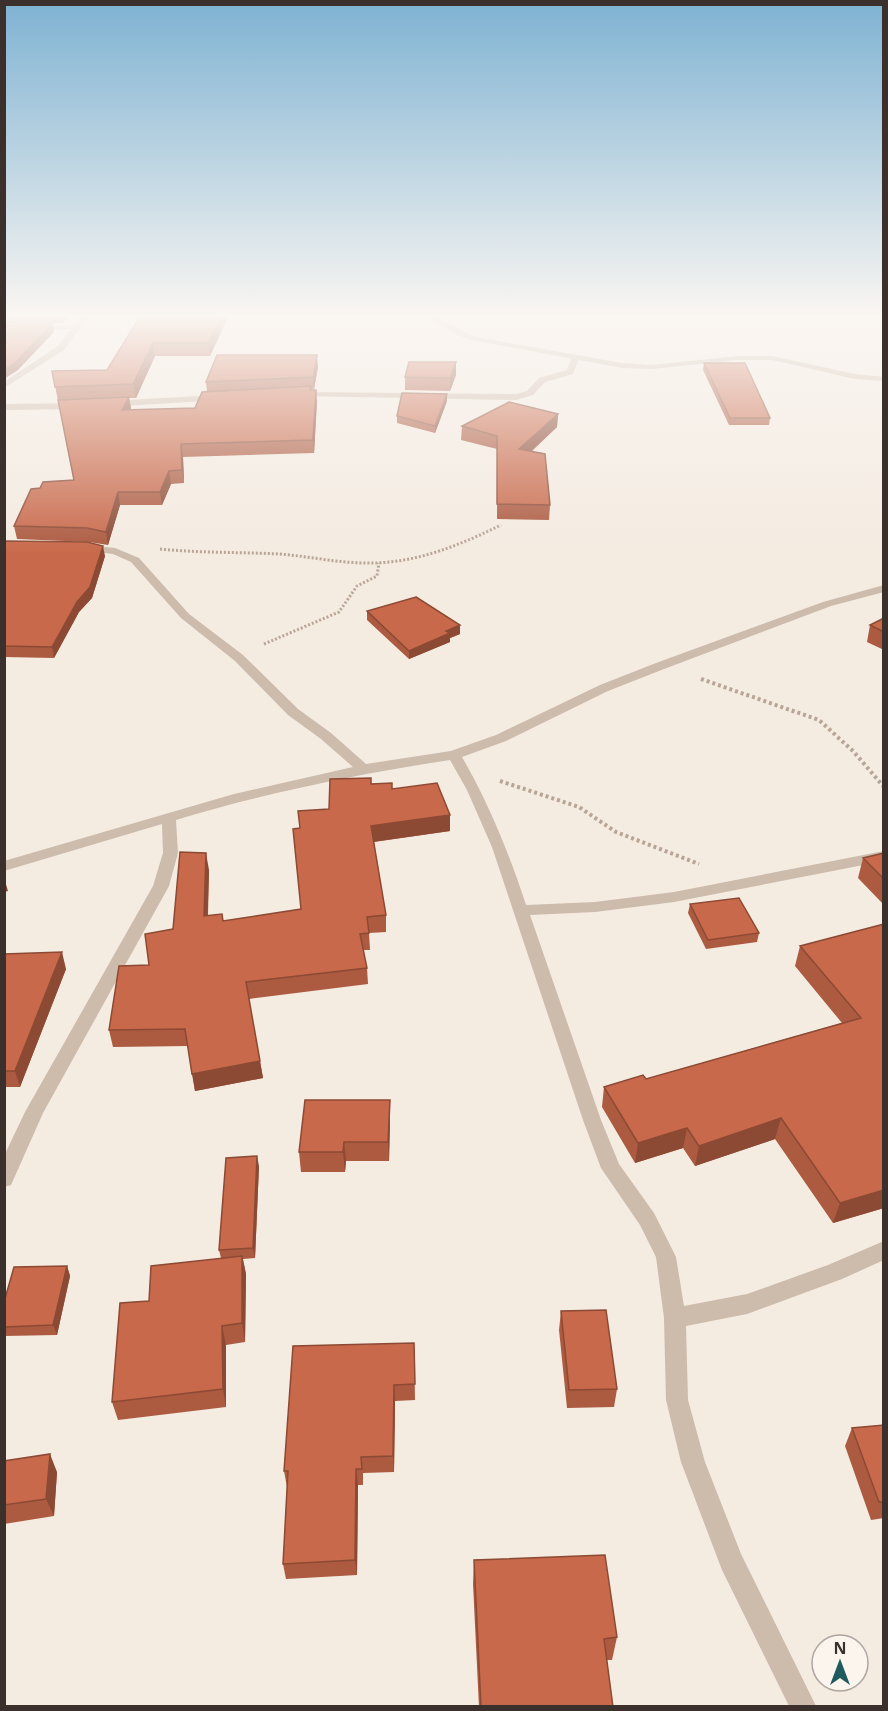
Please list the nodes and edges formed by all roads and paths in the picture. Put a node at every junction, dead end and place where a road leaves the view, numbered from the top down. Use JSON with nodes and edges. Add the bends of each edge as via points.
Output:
{"nodes":[{"id":1,"x":409,"y":395,"type":"edge"},
{"id":2,"x":524,"y":395,"type":"edge"},
{"id":3,"x":227,"y":397,"type":"edge"},
{"id":4,"x":96,"y":405,"type":"edge"},
{"id":5,"x":85,"y":406,"type":"edge"},
{"id":6,"x":4,"y":407,"type":"edge"},
{"id":7,"x":501,"y":525,"type":"edge"},
{"id":8,"x":77,"y":547,"type":"edge"},
{"id":9,"x":115,"y":551,"type":"junction"},
{"id":10,"x":379,"y":563,"type":"junction"},
{"id":11,"x":884,"y":588,"type":"edge"},
{"id":12,"x":240,"y":658,"type":"junction"},
{"id":13,"x":660,"y":666,"type":"junction"},
{"id":14,"x":458,"y":762,"type":"junction"},
{"id":15,"x":363,"y":769,"type":"junction"},
{"id":16,"x":884,"y":787,"type":"edge"},
{"id":17,"x":169,"y":819,"type":"junction"},
{"id":18,"x":884,"y":856,"type":"edge"},
{"id":19,"x":700,"y":864,"type":"dead end"},
{"id":20,"x":4,"y":866,"type":"edge"},
{"id":21,"x":520,"y":910,"type":"junction"},
{"id":22,"x":4,"y":1179,"type":"edge"},
{"id":23,"x":884,"y":1250,"type":"edge"},
{"id":24,"x":675,"y":1318,"type":"junction"},
{"id":25,"x":803,"y":1707,"type":"edge"}],
"edges":[{"from":1,"to":2,"type":"street"},
{"from":3,"to":4,"type":"street"},
{"from":5,"to":6,"type":"street"},
{"from":7,"to":10,"type":"path","via":[[455,548]]},
{"from":8,"to":9,"type":"street"},
{"from":9,"to":10,"type":"path","via":[[276,554]]},
{"from":9,"to":12,"type":"street","via":[[135,560],[185,616]]},
{"from":10,"to":12,"type":"path","via":[[377,576],[357,586],[339,612]]},
{"from":11,"to":13,"type":"street","via":[[827,604]]},
{"from":12,"to":15,"type":"street","via":[[293,712],[326,735]]},
{"from":13,"to":14,"type":"street","via":[[604,688]]},
{"from":13,"to":16,"type":"path","via":[[819,720]]},
{"from":14,"to":15,"type":"street"},
{"from":14,"to":19,"type":"path","via":[[579,807],[616,832]]},
{"from":14,"to":21,"type":"street","via":[[499,847]]},
{"from":15,"to":17,"type":"street","via":[[239,797]]},
{"from":17,"to":20,"type":"street"},
{"from":17,"to":22,"type":"street","via":[[172,843],[161,886],[34,1112]]},
{"from":18,"to":21,"type":"street","via":[[674,897],[595,907]]},
{"from":21,"to":24,"type":"street","via":[[611,1168],[647,1219],[666,1257]]},
{"from":23,"to":24,"type":"street","via":[[747,1304]]},
{"from":24,"to":25,"type":"street","via":[[677,1400],[693,1462],[731,1561]]}]}
